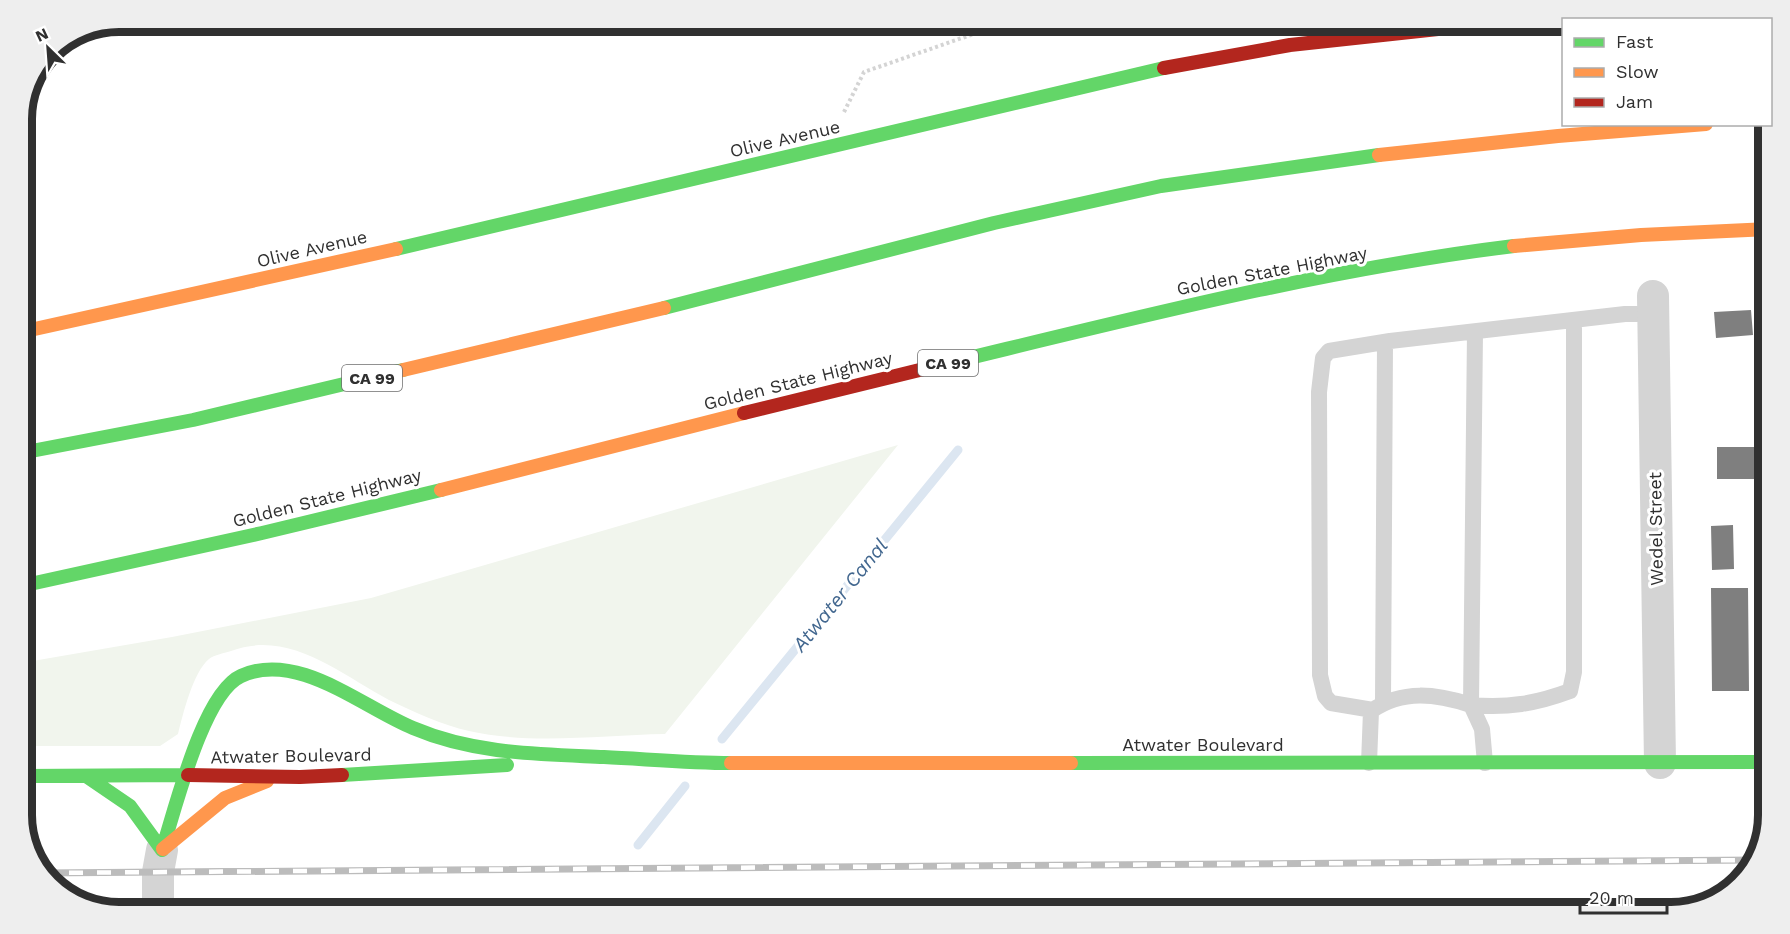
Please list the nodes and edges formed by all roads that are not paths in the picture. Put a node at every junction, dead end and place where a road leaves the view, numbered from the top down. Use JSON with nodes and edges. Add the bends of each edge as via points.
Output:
{"nodes":[{"id":1,"x":1403,"y":32,"type":"edge"},
{"id":2,"x":1681,"y":126,"type":"edge"},
{"id":3,"x":1758,"y":230,"type":"edge"},
{"id":4,"x":1653,"y":305,"type":"joint"},
{"id":5,"x":1574,"y":321,"type":"junction"},
{"id":6,"x":32,"y":330,"type":"edge"},
{"id":7,"x":1475,"y":333,"type":"junction"},
{"id":8,"x":1385,"y":343,"type":"junction"},
{"id":9,"x":32,"y":451,"type":"edge"},
{"id":10,"x":32,"y":584,"type":"edge"},
{"id":11,"x":1471,"y":705,"type":"junction"},
{"id":12,"x":1378,"y":706,"type":"junction"},
{"id":13,"x":637,"y":758,"type":"junction"},
{"id":14,"x":1660,"y":762,"type":"junction"},
{"id":15,"x":1758,"y":762,"type":"edge"},
{"id":16,"x":1369,"y":763,"type":"junction"},
{"id":17,"x":1485,"y":763,"type":"junction"},
{"id":18,"x":188,"y":775,"type":"junction"},
{"id":19,"x":32,"y":776,"type":"edge"},
{"id":20,"x":86,"y":776,"type":"junction"},
{"id":21,"x":278,"y":777,"type":"junction"},
{"id":22,"x":162,"y":850,"type":"junction"},
{"id":23,"x":158,"y":902,"type":"edge"}],
"edges":[{"from":1,"to":6,"type":"main road","name":"Olive Avenue","via":[[1275,48],[1101,82],[826,149]]},
{"from":2,"to":9,"type":"main road","number":"CA 99","via":[[1325,161],[1161,186],[994,223],[722,295],[194,420]]},
{"from":3,"to":10,"type":"main road","name":"Golden State Highway","number":"CA 99","via":[[1630,235],[1433,257],[1208,301],[149,560]]},
{"from":4,"to":5,"type":"lane","via":[[1625,314]]},
{"from":4,"to":14,"type":"street","name":"Wedel Street"},
{"from":5,"to":7,"type":"lane"},
{"from":5,"to":11,"type":"lane","via":[[1574,672],[1570,691],[1538,703]]},
{"from":7,"to":8,"type":"lane"},
{"from":7,"to":11,"type":"lane"},
{"from":8,"to":12,"type":"lane"},
{"from":8,"to":12,"type":"lane","via":[[1329,351],[1323,358],[1319,392],[1320,675],[1331,704]]},
{"from":11,"to":12,"type":"lane","via":[[1440,695],[1391,699]]},
{"from":11,"to":17,"type":"lane","via":[[1482,729]]},
{"from":12,"to":16,"type":"lane"},
{"from":13,"to":16,"type":"main road","name":"Atwater Boulevard","via":[[717,763]]},
{"from":13,"to":18,"type":"main road","name":"Atwater Boulevard","via":[[496,752],[451,742],[412,728],[317,680],[289,669],[270,667],[240,676],[222,692],[199,736]]},
{"from":13,"to":21,"type":"main road","name":"Atwater Boulevard"},
{"from":14,"to":15,"type":"main road","name":"Atwater Boulevard"},
{"from":14,"to":17,"type":"main road","name":"Atwater Boulevard"},
{"from":16,"to":17,"type":"main road","name":"Atwater Boulevard"},
{"from":18,"to":20,"type":"main road"},
{"from":18,"to":21,"type":"main road","name":"Atwater Boulevard"},
{"from":18,"to":22,"type":"main road"},
{"from":19,"to":20,"type":"main road"},
{"from":20,"to":22,"type":"main road","via":[[117,792],[143,819]]},
{"from":21,"to":22,"type":"main road","via":[[225,798]]},
{"from":22,"to":23,"type":"street"}]}
